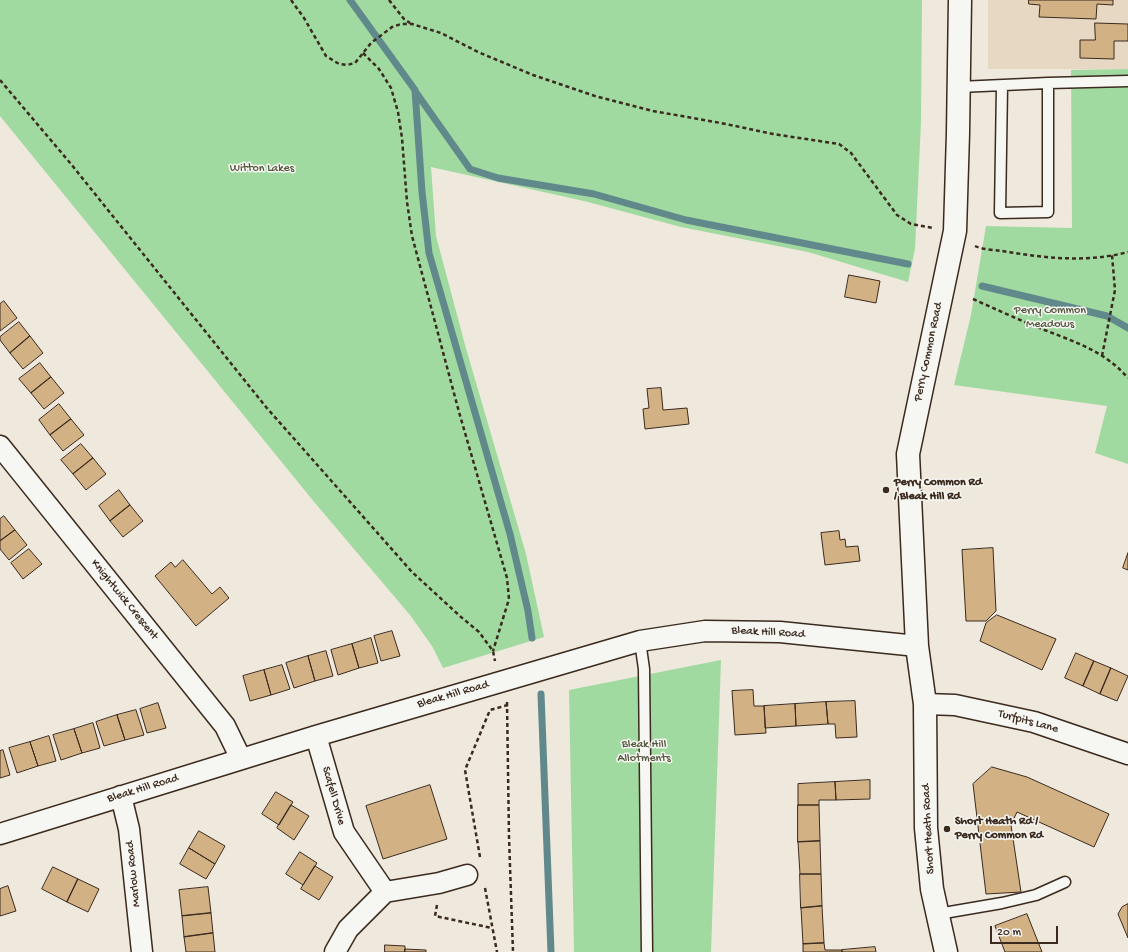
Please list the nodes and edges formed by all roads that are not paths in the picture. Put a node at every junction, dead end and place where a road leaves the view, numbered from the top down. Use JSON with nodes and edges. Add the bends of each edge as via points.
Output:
{"nodes":[{"id":1,"x":960,"y":0,"type":"edge"},
{"id":2,"x":1128,"y":81,"type":"edge"},
{"id":3,"x":1048,"y":84,"type":"junction"},
{"id":4,"x":1002,"y":86,"type":"junction"},
{"id":5,"x":959,"y":87,"type":"junction"},
{"id":6,"x":0,"y":446,"type":"edge"},
{"id":7,"x":640,"y":641,"type":"junction"},
{"id":8,"x":917,"y":646,"type":"junction"},
{"id":9,"x":925,"y":704,"type":"junction"},
{"id":10,"x":316,"y":736,"type":"junction"},
{"id":11,"x":1128,"y":754,"type":"edge"},
{"id":12,"x":241,"y":758,"type":"junction"},
{"id":13,"x":121,"y":796,"type":"junction"},
{"id":14,"x":0,"y":834,"type":"edge"},
{"id":15,"x":476,"y":879,"type":"road end"},
{"id":16,"x":1065,"y":882,"type":"dead end"},
{"id":17,"x":385,"y":892,"type":"junction"},
{"id":18,"x":938,"y":914,"type":"junction"},
{"id":19,"x":142,"y":952,"type":"edge"},
{"id":20,"x":335,"y":952,"type":"edge"},
{"id":21,"x":647,"y":952,"type":"edge"},
{"id":22,"x":946,"y":952,"type":"edge"}],
"edges":[{"from":1,"to":5,"type":"street","name":"Perry Common Road"},
{"from":2,"to":3,"type":"lane"},
{"from":3,"to":4,"type":"lane"},
{"from":3,"to":4,"type":"lane","via":[[1048,212],[1000,214]]},
{"from":4,"to":5,"type":"lane"},
{"from":5,"to":8,"type":"street","name":"Perry Common Road","via":[[954,231],[908,454]]},
{"from":6,"to":12,"type":"street","name":"Knightwick Crescent","via":[[225,726]]},
{"from":7,"to":8,"type":"street","name":"Bleak Hill Road","via":[[705,630],[780,632]]},
{"from":7,"to":10,"type":"street","name":"Bleak Hill Road"},
{"from":7,"to":21,"type":"lane","via":[[644,669]]},
{"from":8,"to":9,"type":"street","name":"Perry Common Road"},
{"from":9,"to":11,"type":"street","name":"Turfpits Lane","via":[[955,705],[1034,722]]},
{"from":9,"to":18,"type":"street","name":"Short Heath Road","via":[[926,828],[932,890]]},
{"from":10,"to":12,"type":"street","name":"Bleak Hill Road"},
{"from":10,"to":17,"type":"street","name":"Scafell Drive","via":[[344,832]]},
{"from":12,"to":13,"type":"street","name":"Bleak Hill Road"},
{"from":13,"to":14,"type":"street","name":"Bleak Hill Road"},
{"from":13,"to":19,"type":"street","name":"Marlow Road","via":[[129,829]]},
{"from":15,"to":17,"type":"street"},
{"from":16,"to":18,"type":"lane","via":[[1036,895]]},
{"from":17,"to":20,"type":"street","via":[[348,929]]},
{"from":18,"to":22,"type":"street","name":"Short Heath Road"}]}
